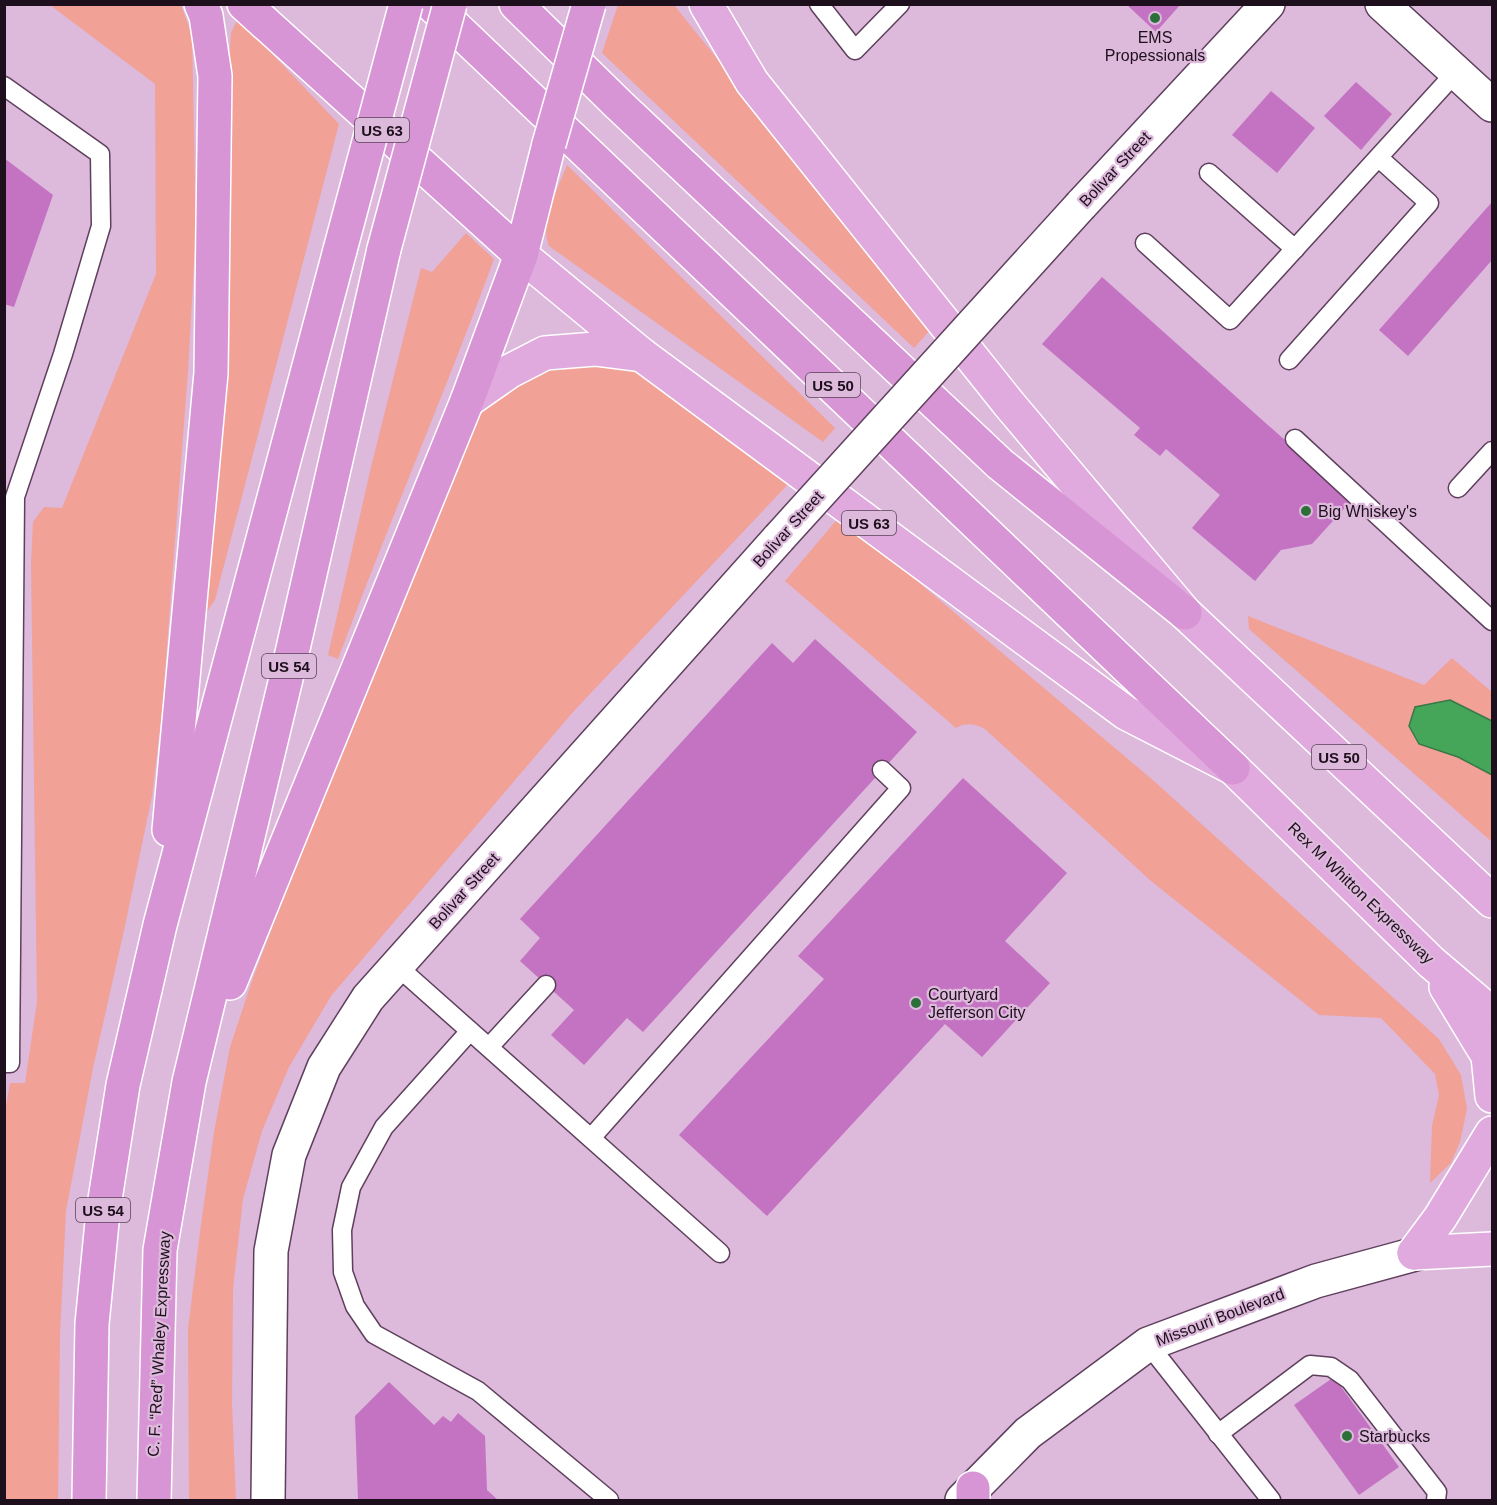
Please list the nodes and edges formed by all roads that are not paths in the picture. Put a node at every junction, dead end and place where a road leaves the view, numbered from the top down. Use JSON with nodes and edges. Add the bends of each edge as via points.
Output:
{"nodes":[{"id":1,"x":201,"y":4,"type":"edge"},
{"id":2,"x":244,"y":4,"type":"edge"},
{"id":3,"x":406,"y":4,"type":"edge"},
{"id":4,"x":431,"y":4,"type":"edge"},
{"id":5,"x":450,"y":4,"type":"edge"},
{"id":6,"x":516,"y":4,"type":"edge"},
{"id":7,"x":589,"y":4,"type":"edge"},
{"id":8,"x":706,"y":4,"type":"edge"},
{"id":9,"x":819,"y":4,"type":"edge"},
{"id":10,"x":900,"y":4,"type":"edge"},
{"id":11,"x":1268,"y":4,"type":"edge"},
{"id":12,"x":1382,"y":4,"type":"edge"},
{"id":13,"x":1456,"y":72,"type":"junction"},
{"id":14,"x":4,"y":86,"type":"edge"},
{"id":15,"x":1492,"y":105,"type":"edge"},
{"id":16,"x":1379,"y":158,"type":"junction"},
{"id":17,"x":1209,"y":173,"type":"dead end"},
{"id":18,"x":1145,"y":243,"type":"dead end"},
{"id":19,"x":1295,"y":249,"type":"junction"},
{"id":20,"x":521,"y":255,"type":"junction"},
{"id":21,"x":642,"y":355,"type":"junction"},
{"id":22,"x":1289,"y":360,"type":"dead end"},
{"id":23,"x":467,"y":401,"type":"junction"},
{"id":24,"x":1295,"y":439,"type":"dead end"},
{"id":25,"x":1492,"y":451,"type":"edge"},
{"id":26,"x":1458,"y":489,"type":"dead end"},
{"id":27,"x":1185,"y":613,"type":"junction"},
{"id":28,"x":1492,"y":621,"type":"edge"},
{"id":29,"x":1233,"y":768,"type":"junction"},
{"id":30,"x":882,"y":770,"type":"dead end"},
{"id":31,"x":1492,"y":901,"type":"edge"},
{"id":32,"x":160,"y":925,"type":"junction"},
{"id":33,"x":1431,"y":962,"type":"junction"},
{"id":34,"x":397,"y":966,"type":"junction"},
{"id":35,"x":546,"y":985,"type":"dead end"},
{"id":36,"x":1492,"y":1014,"type":"edge"},
{"id":37,"x":470,"y":1031,"type":"junction"},
{"id":38,"x":489,"y":1047,"type":"junction"},
{"id":39,"x":4,"y":1063,"type":"edge"},
{"id":40,"x":189,"y":1082,"type":"junction"},
{"id":41,"x":1492,"y":1096,"type":"edge"},
{"id":42,"x":1492,"y":1133,"type":"edge"},
{"id":43,"x":591,"y":1138,"type":"junction"},
{"id":44,"x":1492,"y":1235,"type":"edge"},
{"id":45,"x":1492,"y":1249,"type":"edge"},
{"id":46,"x":720,"y":1254,"type":"dead end"},
{"id":47,"x":1414,"y":1254,"type":"junction"},
{"id":48,"x":1148,"y":1344,"type":"junction"},
{"id":49,"x":1218,"y":1434,"type":"junction"},
{"id":50,"x":969,"y":1496,"type":"edge"},
{"id":51,"x":89,"y":1500,"type":"edge"},
{"id":52,"x":153,"y":1500,"type":"edge"},
{"id":53,"x":268,"y":1500,"type":"edge"},
{"id":54,"x":609,"y":1500,"type":"edge"},
{"id":55,"x":1271,"y":1500,"type":"edge"},
{"id":56,"x":1436,"y":1500,"type":"edge"}],
"edges":[{"from":1,"to":32,"type":"highway","via":[[214,76],[212,373]]},
{"from":2,"to":20,"type":"highway","number":"US 63"},
{"from":3,"to":32,"type":"highway","number":"US 54","bridge":true},
{"from":4,"to":29,"type":"highway","number":"US 50"},
{"from":5,"to":40,"type":"highway","number":"US 54","bridge":true,"via":[[384,249]]},
{"from":6,"to":27,"type":"highway","number":"US 50","via":[[1000,464]]},
{"from":7,"to":20,"type":"highway","bridge":true},
{"from":8,"to":27,"type":"highway","via":[[752,82],[1009,404]]},
{"from":9,"to":10,"type":"lane","via":[[855,50]]},
{"from":11,"to":34,"type":"street","name":"Bolivar Street","bridge":true,"via":[[779,538]]},
{"from":12,"to":13,"type":"street"},
{"from":13,"to":15,"type":"street"},
{"from":13,"to":16,"type":"lane"},
{"from":14,"to":39,"type":"lane","via":[[100,154],[101,226],[15,497],[10,1063]]},
{"from":16,"to":19,"type":"lane"},
{"from":16,"to":22,"type":"lane","via":[[1429,203]]},
{"from":17,"to":19,"type":"lane"},
{"from":18,"to":19,"type":"lane","via":[[1230,320]]},
{"from":20,"to":21,"type":"highway","number":"US 63"},
{"from":20,"to":23,"type":"highway"},
{"from":21,"to":23,"type":"highway","via":[[596,349],[545,352]]},
{"from":21,"to":29,"type":"highway","number":"US 63","via":[[1126,713]]},
{"from":23,"to":40,"type":"highway"},
{"from":24,"to":28,"type":"lane"},
{"from":25,"to":26,"type":"lane"},
{"from":27,"to":31,"type":"highway","number":"US 50"},
{"from":29,"to":33,"type":"highway","name":"Rex M Whitton Expressway","number":"US 50"},
{"from":30,"to":43,"type":"lane","via":[[901,788]]},
{"from":32,"to":51,"type":"highway","number":"US 54","via":[[123,1085],[103,1212],[92,1324]]},
{"from":33,"to":36,"type":"highway","name":"Rex M Whitton Expressway","number":"US 50"},
{"from":33,"to":41,"type":"highway","via":[[1488,1056]]},
{"from":34,"to":37,"type":"lane"},
{"from":34,"to":53,"type":"street","name":"Bolivar Street","via":[[368,998],[324,1067],[289,1155],[271,1251]]},
{"from":35,"to":38,"type":"lane"},
{"from":37,"to":38,"type":"lane"},
{"from":37,"to":54,"type":"lane","via":[[384,1127],[351,1187],[342,1230],[342,1272],[355,1306],[374,1334],[478,1390]]},
{"from":38,"to":43,"type":"lane"},
{"from":40,"to":52,"type":"highway","name":"C. F. “Red” Whaley Expressway","number":"US 54","via":[[160,1250]]},
{"from":42,"to":47,"type":"highway"},
{"from":43,"to":46,"type":"lane"},
{"from":44,"to":47,"type":"street","name":"Missouri Boulevard"},
{"from":45,"to":47,"type":"highway"},
{"from":47,"to":48,"type":"street","name":"Missouri Boulevard","via":[[1316,1281]]},
{"from":48,"to":49,"type":"lane"},
{"from":48,"to":50,"type":"street","name":"Missouri Boulevard","via":[[1028,1432]]},
{"from":49,"to":55,"type":"lane"},
{"from":49,"to":56,"type":"lane","via":[[1310,1365],[1331,1367],[1350,1380],[1437,1492]]}]}
